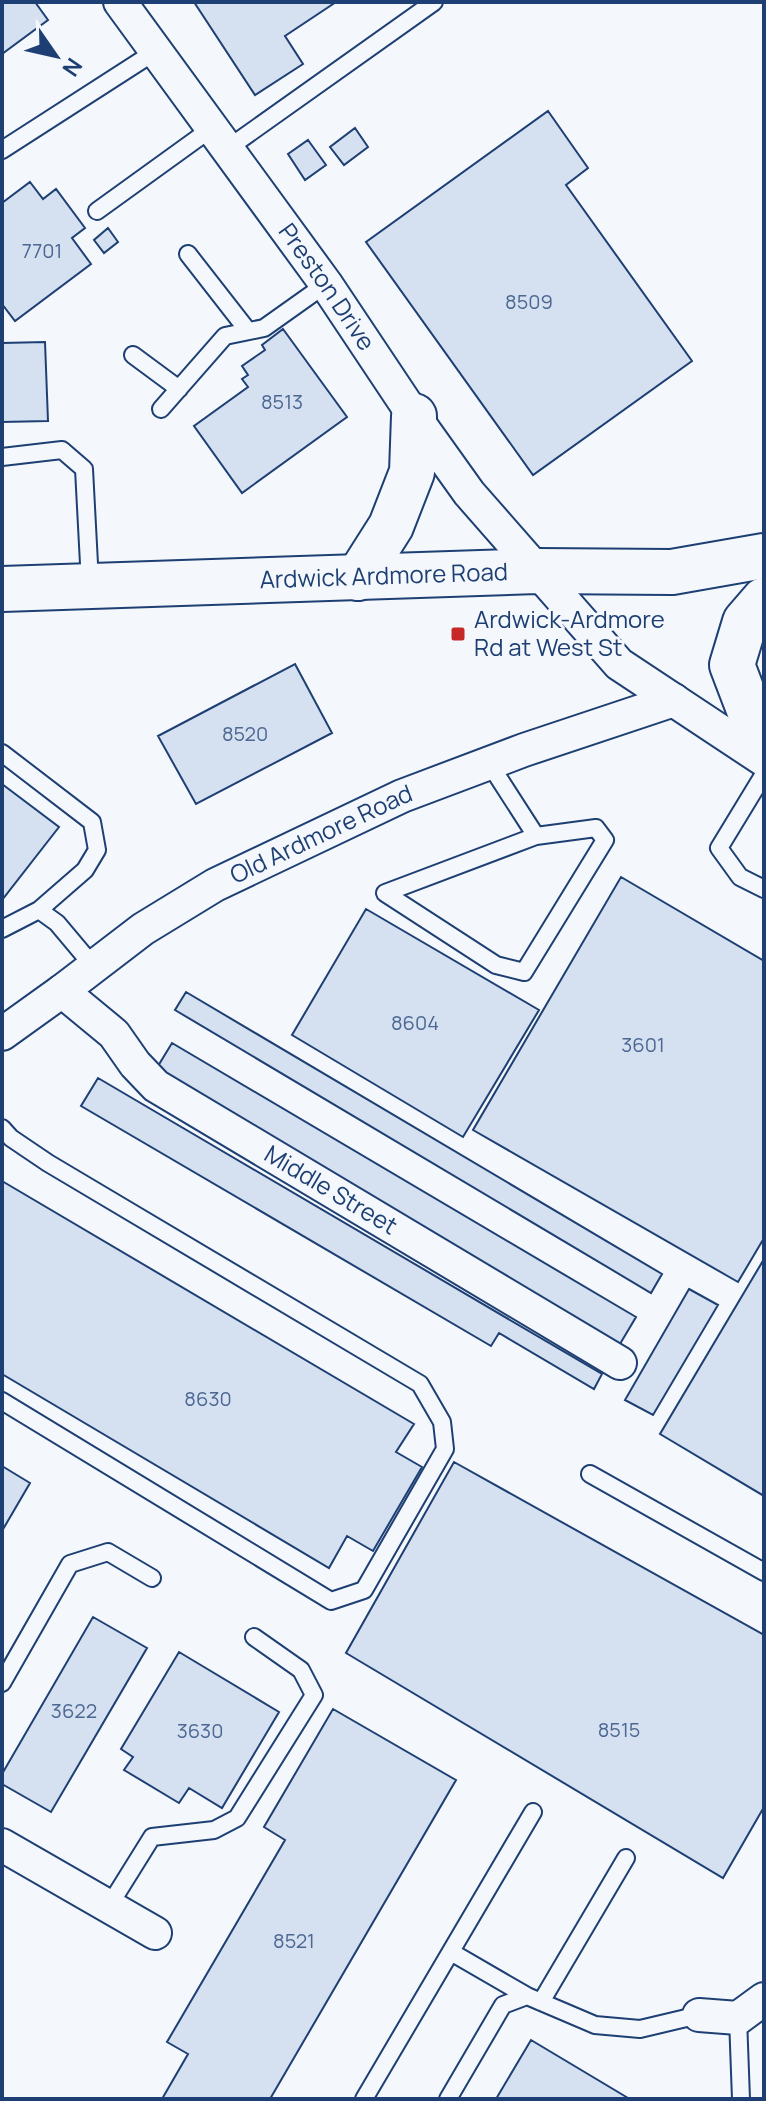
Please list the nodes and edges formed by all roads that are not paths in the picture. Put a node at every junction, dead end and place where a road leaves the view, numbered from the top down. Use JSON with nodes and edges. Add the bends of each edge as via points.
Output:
{"nodes":[{"id":1,"x":120,"y":2,"type":"edge"},
{"id":2,"x":434,"y":2,"type":"edge"},
{"id":3,"x":156,"y":51,"type":"junction"},
{"id":4,"x":219,"y":138,"type":"junction"},
{"id":5,"x":2,"y":150,"type":"edge"},
{"id":6,"x":97,"y":211,"type":"dead end"},
{"id":7,"x":188,"y":254,"type":"dead end"},
{"id":8,"x":326,"y":284,"type":"junction"},
{"id":9,"x":248,"y":331,"type":"junction"},
{"id":10,"x":133,"y":355,"type":"dead end"},
{"id":11,"x":179,"y":389,"type":"junction"},
{"id":12,"x":161,"y":409,"type":"dead end"},
{"id":13,"x":414,"y":416,"type":"junction"},
{"id":14,"x":2,"y":457,"type":"edge"},
{"id":15,"x":764,"y":556,"type":"edge"},
{"id":16,"x":537,"y":571,"type":"junction"},
{"id":17,"x":358,"y":578,"type":"junction"},
{"id":18,"x":90,"y":585,"type":"junction"},
{"id":19,"x":2,"y":589,"type":"edge"},
{"id":20,"x":764,"y":600,"type":"edge"},
{"id":21,"x":674,"y":700,"type":"junction"},
{"id":22,"x":764,"y":749,"type":"edge"},
{"id":23,"x":2,"y":753,"type":"edge"},
{"id":24,"x":764,"y":760,"type":"edge"},
{"id":25,"x":489,"y":763,"type":"junction"},
{"id":26,"x":764,"y":774,"type":"edge"},
{"id":27,"x":536,"y":836,"type":"junction"},
{"id":28,"x":764,"y":889,"type":"edge"},
{"id":29,"x":39,"y":910,"type":"junction"},
{"id":30,"x":2,"y":929,"type":"edge"},
{"id":31,"x":94,"y":967,"type":"junction"},
{"id":32,"x":62,"y":991,"type":"junction"},
{"id":33,"x":2,"y":1034,"type":"edge"},
{"id":34,"x":2,"y":1128,"type":"edge"},
{"id":35,"x":620,"y":1363,"type":"dead end"},
{"id":36,"x":2,"y":1401,"type":"edge"},
{"id":37,"x":590,"y":1474,"type":"dead end"},
{"id":38,"x":764,"y":1572,"type":"edge"},
{"id":39,"x":152,"y":1578,"type":"dead end"},
{"id":40,"x":254,"y":1637,"type":"dead end"},
{"id":41,"x":2,"y":1683,"type":"edge"},
{"id":42,"x":533,"y":1812,"type":"dead end"},
{"id":43,"x":2,"y":1845,"type":"edge"},
{"id":44,"x":626,"y":1858,"type":"dead end"},
{"id":45,"x":109,"y":1906,"type":"junction"},
{"id":46,"x":155,"y":1933,"type":"dead end"},
{"id":47,"x":451,"y":1952,"type":"junction"},
{"id":48,"x":534,"y":1999,"type":"junction"},
{"id":49,"x":756,"y":2006,"type":"edge"},
{"id":50,"x":699,"y":2015,"type":"joint"},
{"id":51,"x":364,"y":2099,"type":"edge"},
{"id":52,"x":448,"y":2099,"type":"edge"},
{"id":53,"x":741,"y":2099,"type":"edge"}],
"edges":[{"from":1,"to":3,"type":"street","name":"Preston Drive"},
{"from":2,"to":4,"type":"lane"},
{"from":3,"to":4,"type":"street","name":"Preston Drive"},
{"from":3,"to":5,"type":"lane"},
{"from":4,"to":6,"type":"lane"},
{"from":4,"to":8,"type":"street","name":"Preston Drive"},
{"from":7,"to":9,"type":"lane"},
{"from":8,"to":9,"type":"lane","via":[[264,328]]},
{"from":8,"to":13,"type":"street","name":"Preston Drive"},
{"from":9,"to":11,"type":"lane","via":[[225,336]]},
{"from":10,"to":11,"type":"lane"},
{"from":11,"to":12,"type":"lane"},
{"from":13,"to":16,"type":"street","name":"Preston Drive","via":[[469,493]]},
{"from":13,"to":17,"type":"main road","via":[[412,472],[391,526]]},
{"from":14,"to":18,"type":"lane","via":[[62,450],[84,469]]},
{"from":15,"to":16,"type":"main road","name":"Ardwick Ardmore Road","via":[[672,572]]},
{"from":16,"to":17,"type":"main road","name":"Ardwick Ardmore Road"},
{"from":16,"to":21,"type":"street","name":"Preston Drive","via":[[619,664]]},
{"from":17,"to":18,"type":"main road","name":"Ardwick Ardmore Road"},
{"from":18,"to":19,"type":"main road","name":"Ardwick Ardmore Road"},
{"from":20,"to":22,"type":"main road","via":[[745,622],[732,665]]},
{"from":21,"to":24,"type":"street","name":"Preston Drive"},
{"from":21,"to":25,"type":"street","name":"Old Ardmore Road"},
{"from":23,"to":29,"type":"lane","via":[[92,822],[97,850],[85,870]]},
{"from":25,"to":27,"type":"lane"},
{"from":25,"to":31,"type":"street","name":"Old Ardmore Road","via":[[402,796],[215,885]]},
{"from":26,"to":28,"type":"lane","via":[[719,848],[740,877]]},
{"from":27,"to":27,"type":"lane","via":[[596,828],[605,840],[524,972],[496,965],[385,893]]},
{"from":29,"to":30,"type":"lane"},
{"from":29,"to":31,"type":"lane"},
{"from":31,"to":32,"type":"street","name":"Old Ardmore Road"},
{"from":32,"to":33,"type":"street","name":"Old Ardmore Road"},
{"from":32,"to":35,"type":"street","name":"Middle Street","via":[[114,1034],[156,1086]]},
{"from":34,"to":36,"type":"lane","via":[[48,1163],[420,1384],[442,1422],[445,1449],[364,1590],[331,1601]]},
{"from":37,"to":38,"type":"lane"},
{"from":39,"to":41,"type":"lane","via":[[108,1552],[70,1564]]},
{"from":40,"to":45,"type":"lane","via":[[301,1670],[314,1695],[237,1818],[214,1830],[152,1837]]},
{"from":42,"to":47,"type":"lane"},
{"from":43,"to":45,"type":"street"},
{"from":44,"to":48,"type":"lane"},
{"from":45,"to":46,"type":"street"},
{"from":47,"to":48,"type":"lane"},
{"from":47,"to":51,"type":"lane"},
{"from":48,"to":50,"type":"lane","via":[[595,2025],[640,2029]]},
{"from":48,"to":52,"type":"lane","via":[[503,2005]]},
{"from":49,"to":50,"type":"street"},
{"from":49,"to":53,"type":"lane"}]}
